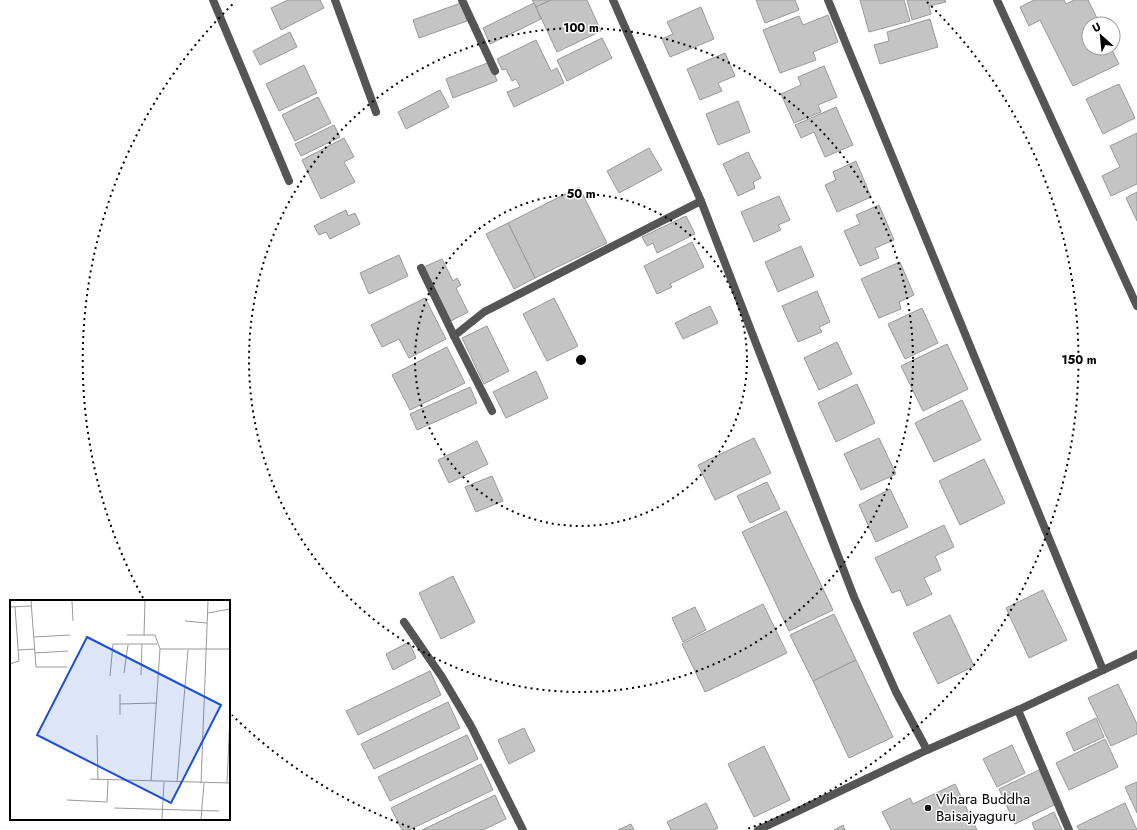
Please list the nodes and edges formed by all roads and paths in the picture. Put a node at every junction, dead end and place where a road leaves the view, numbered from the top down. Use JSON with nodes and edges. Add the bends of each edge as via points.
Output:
{"nodes":[{"id":1,"x":213,"y":0,"type":"edge"},
{"id":2,"x":335,"y":0,"type":"edge"},
{"id":3,"x":462,"y":0,"type":"edge"},
{"id":4,"x":613,"y":0,"type":"edge"},
{"id":5,"x":828,"y":0,"type":"edge"},
{"id":6,"x":997,"y":0,"type":"edge"},
{"id":7,"x":495,"y":71,"type":"dead end"},
{"id":8,"x":376,"y":112,"type":"dead end"},
{"id":9,"x":289,"y":181,"type":"dead end"},
{"id":10,"x":701,"y":201,"type":"junction"},
{"id":11,"x":421,"y":268,"type":"dead end"},
{"id":12,"x":1137,"y":306,"type":"edge"},
{"id":13,"x":454,"y":336,"type":"junction"},
{"id":14,"x":492,"y":411,"type":"dead end"},
{"id":15,"x":404,"y":622,"type":"dead end"},
{"id":16,"x":1137,"y":654,"type":"edge"},
{"id":17,"x":1103,"y":670,"type":"junction"},
{"id":18,"x":1018,"y":710,"type":"junction"},
{"id":19,"x":927,"y":750,"type":"junction"},
{"id":20,"x":523,"y":830,"type":"edge"},
{"id":21,"x":758,"y":830,"type":"edge"},
{"id":22,"x":1069,"y":830,"type":"edge"}],
"edges":[{"from":1,"to":9,"type":"street"},
{"from":2,"to":8,"type":"street"},
{"from":3,"to":7,"type":"street"},
{"from":4,"to":10,"type":"street"},
{"from":5,"to":17,"type":"street"},
{"from":6,"to":12,"type":"street"},
{"from":10,"to":13,"type":"street","via":[[484,312]]},
{"from":10,"to":19,"type":"street","via":[[854,597],[896,692]]},
{"from":11,"to":13,"type":"street"},
{"from":13,"to":14,"type":"street"},
{"from":15,"to":20,"type":"street","via":[[442,677],[471,726]]},
{"from":16,"to":17,"type":"street"},
{"from":17,"to":18,"type":"street"},
{"from":18,"to":19,"type":"street"},
{"from":18,"to":22,"type":"street"},
{"from":19,"to":21,"type":"street"}]}
